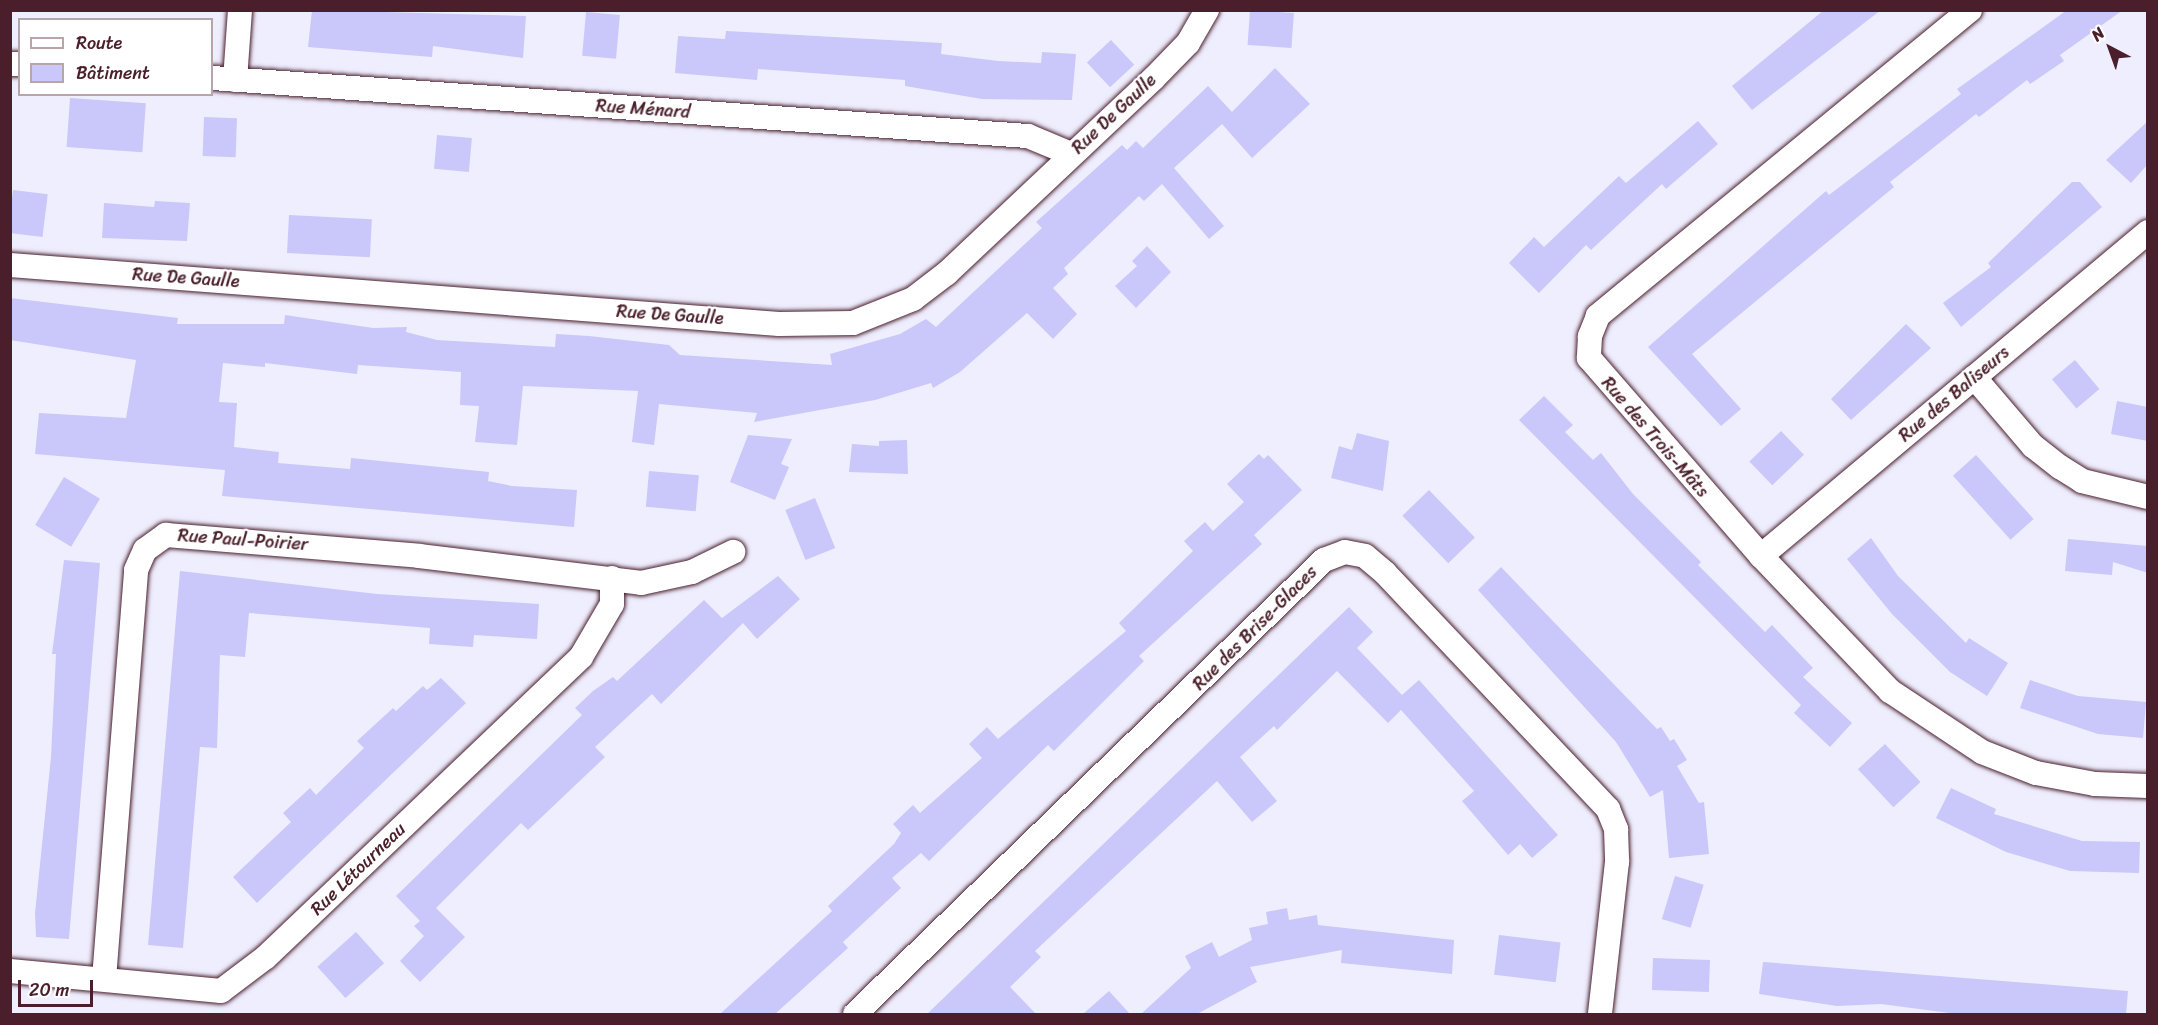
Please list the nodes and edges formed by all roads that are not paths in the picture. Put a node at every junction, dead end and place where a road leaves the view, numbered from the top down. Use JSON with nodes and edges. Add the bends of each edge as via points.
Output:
{"nodes":[{"id":1,"x":240,"y":10,"type":"edge"},
{"id":2,"x":1207,"y":10,"type":"edge"},
{"id":3,"x":1970,"y":10,"type":"edge"},
{"id":4,"x":213,"y":78,"type":"edge"},
{"id":5,"x":235,"y":80,"type":"junction"},
{"id":6,"x":1071,"y":154,"type":"junction"},
{"id":7,"x":2148,"y":232,"type":"edge"},
{"id":8,"x":10,"y":265,"type":"edge"},
{"id":9,"x":1974,"y":376,"type":"junction"},
{"id":10,"x":2148,"y":497,"type":"edge"},
{"id":11,"x":733,"y":552,"type":"dead end"},
{"id":12,"x":1761,"y":556,"type":"junction"},
{"id":13,"x":612,"y":578,"type":"junction"},
{"id":14,"x":2148,"y":786,"type":"edge"},
{"id":15,"x":10,"y":971,"type":"edge"},
{"id":16,"x":104,"y":979,"type":"junction"},
{"id":17,"x":855,"y":1014,"type":"edge"},
{"id":18,"x":1600,"y":1014,"type":"edge"}],
"edges":[{"from":1,"to":5,"type":"street"},
{"from":2,"to":6,"type":"street","name":"Rue De Gaulle","via":[[1188,43]]},
{"from":3,"to":12,"type":"street","name":"Rue des Trois-Mâts","via":[[1598,316],[1590,336],[1589,358],[1602,379]]},
{"from":4,"to":5,"type":"street","name":"Rue Ménard"},
{"from":5,"to":6,"type":"street","name":"Rue Ménard","via":[[1028,136]]},
{"from":6,"to":8,"type":"street","name":"Rue De Gaulle","via":[[939,279],[913,299],[853,323],[780,324]]},
{"from":7,"to":9,"type":"street","name":"Rue des Baliseurs"},
{"from":9,"to":10,"type":"street","via":[[2034,446],[2060,468],[2082,481]]},
{"from":9,"to":12,"type":"street","name":"Rue des Baliseurs"},
{"from":11,"to":13,"type":"street","name":"Rue Paul-Poirier","via":[[663,581]]},
{"from":12,"to":14,"type":"street","name":"Rue des Trois-Mâts","via":[[1890,691],[1982,752],[2036,772],[2095,784]]},
{"from":13,"to":16,"type":"street","name":"Rue Létourneau","via":[[612,604],[581,657],[240,979],[221,991],[198,992]]},
{"from":13,"to":16,"type":"street","name":"Rue Paul-Poirier","via":[[194,534],[166,535],[145,550],[136,570]]},
{"from":15,"to":16,"type":"street","name":"Rue Létourneau"},
{"from":17,"to":18,"type":"street","name":"Rue des Brise-Glaces","via":[[1324,560],[1345,552],[1365,556],[1385,573],[1608,809],[1616,829],[1617,862]]}]}
